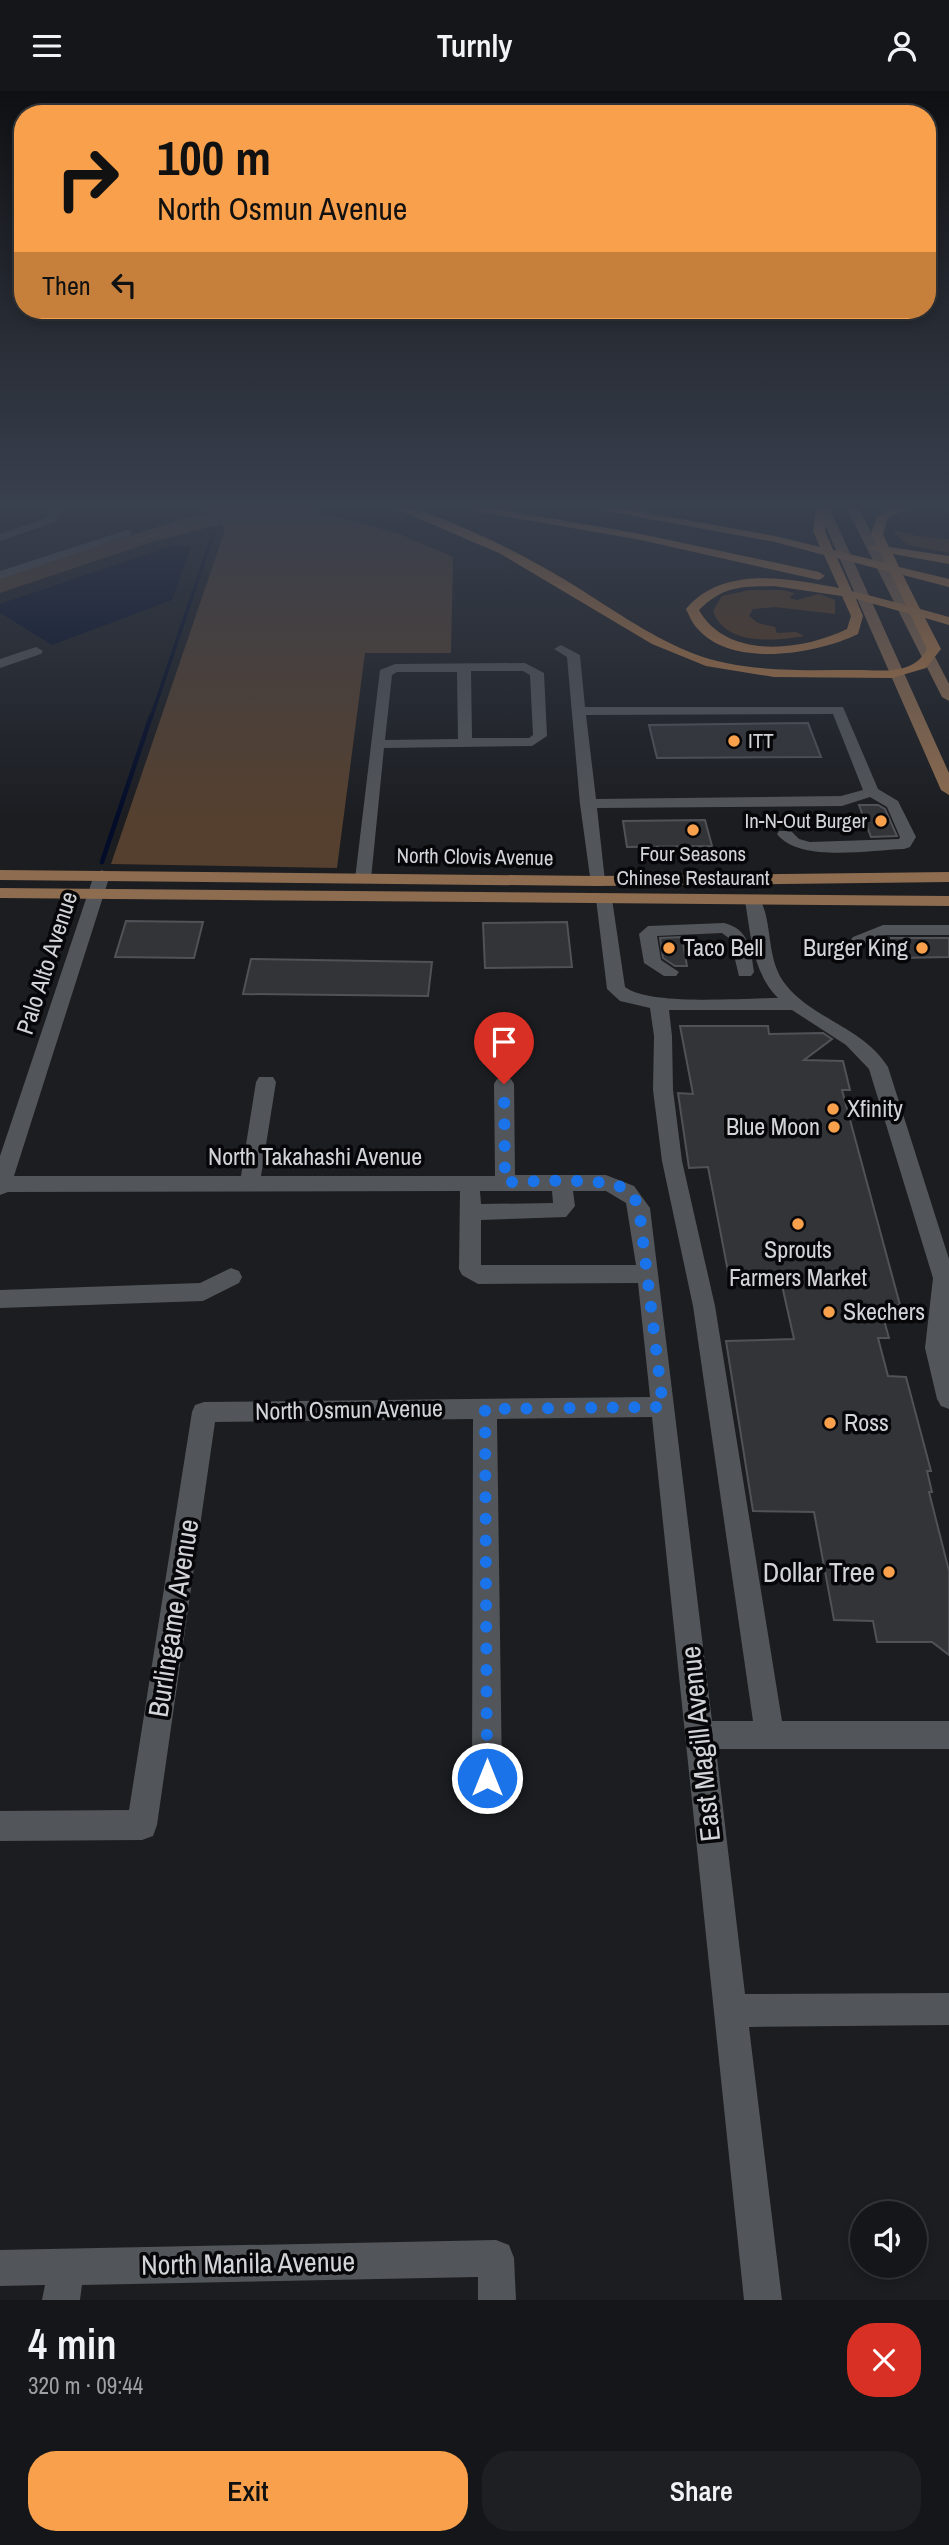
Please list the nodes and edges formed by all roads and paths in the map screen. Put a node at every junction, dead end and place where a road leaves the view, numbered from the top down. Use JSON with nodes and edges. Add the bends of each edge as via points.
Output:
{"nodes":[{"id":1,"x":606,"y":612,"type":"edge"},
{"id":2,"x":693,"y":612,"type":"edge"},
{"id":3,"x":856,"y":612,"type":"edge"},
{"id":4,"x":870,"y":612,"type":"edge"},
{"id":5,"x":906,"y":612,"type":"edge"},
{"id":6,"x":912,"y":612,"type":"edge"},
{"id":7,"x":916,"y":612,"type":"edge"},
{"id":8,"x":949,"y":621,"type":"edge"},
{"id":9,"x":561,"y":649,"type":"dead end"},
{"id":10,"x":36,"y":651,"type":"dead end"},
{"id":11,"x":930,"y":660,"type":"junction"},
{"id":12,"x":0,"y":664,"type":"edge"},
{"id":13,"x":464,"y":668,"type":"junction"},
{"id":14,"x":898,"y":674,"type":"junction"},
{"id":15,"x":949,"y":697,"type":"edge"},
{"id":16,"x":579,"y":711,"type":"junction"},
{"id":17,"x":464,"y":743,"type":"junction"},
{"id":18,"x":377,"y":744,"type":"junction"},
{"id":19,"x":949,"y":790,"type":"edge"},
{"id":20,"x":871,"y":792,"type":"junction"},
{"id":21,"x":588,"y":804,"type":"junction"},
{"id":22,"x":785,"y":834,"type":"dead end"},
{"id":23,"x":0,"y":875,"type":"edge"},
{"id":24,"x":949,"y":877,"type":"edge"},
{"id":25,"x":790,"y":878,"type":"junction"},
{"id":26,"x":363,"y":879,"type":"junction"},
{"id":27,"x":597,"y":881,"type":"junction"},
{"id":28,"x":99,"y":884,"type":"junction"},
{"id":29,"x":0,"y":893,"type":"edge"},
{"id":30,"x":604,"y":899,"type":"junction"},
{"id":31,"x":753,"y":901,"type":"junction"},
{"id":32,"x":949,"y":901,"type":"edge"},
{"id":33,"x":949,"y":930,"type":"edge"},
{"id":34,"x":859,"y":941,"type":"dead end"},
{"id":35,"x":670,"y":972,"type":"dead end"},
{"id":36,"x":745,"y":972,"type":"dead end"},
{"id":37,"x":659,"y":1004,"type":"junction"},
{"id":38,"x":794,"y":1004,"type":"junction"},
{"id":39,"x":266,"y":1082,"type":"dead end"},
{"id":40,"x":504,"y":1084,"type":"dead end"},
{"id":41,"x":505,"y":1182,"type":"junction"},
{"id":42,"x":562,"y":1182,"type":"junction"},
{"id":43,"x":250,"y":1183,"type":"junction"},
{"id":44,"x":470,"y":1183,"type":"junction"},
{"id":45,"x":0,"y":1185,"type":"edge"},
{"id":46,"x":628,"y":1191,"type":"joint"},
{"id":47,"x":470,"y":1212,"type":"junction"},
{"id":48,"x":648,"y":1274,"type":"junction"},
{"id":49,"x":231,"y":1277,"type":"dead end"},
{"id":50,"x":0,"y":1299,"type":"edge"},
{"id":51,"x":946,"y":1300,"type":"edge"},
{"id":52,"x":949,"y":1399,"type":"edge"},
{"id":53,"x":663,"y":1407,"type":"junction"},
{"id":54,"x":485,"y":1409,"type":"junction"},
{"id":55,"x":204,"y":1412,"type":"joint"},
{"id":56,"x":699,"y":1735,"type":"junction"},
{"id":57,"x":770,"y":1735,"type":"junction"},
{"id":58,"x":949,"y":1735,"type":"edge"},
{"id":59,"x":487,"y":1778,"type":"dead end"},
{"id":60,"x":0,"y":1826,"type":"edge"},
{"id":61,"x":949,"y":2009,"type":"edge"},
{"id":62,"x":730,"y":2011,"type":"junction"},
{"id":63,"x":0,"y":2268,"type":"edge"},
{"id":64,"x":64,"y":2284,"type":"edge"},
{"id":65,"x":497,"y":2300,"type":"edge"},
{"id":66,"x":763,"y":2300,"type":"edge"}],
"edges":[{"from":1,"to":14,"type":"highway","via":[[693,658],[724,666],[788,673]]},
{"from":2,"to":3,"type":"highway","via":[[707,633],[768,649],[823,646],[853,631]]},
{"from":4,"to":14,"type":"main road"},
{"from":5,"to":11,"type":"main road"},
{"from":6,"to":8,"type":"highway"},
{"from":7,"to":11,"type":"highway","via":[[934,649]]},
{"from":9,"to":16,"type":"street","via":[[573,656]]},
{"from":10,"to":12,"type":"street"},
{"from":11,"to":14,"type":"highway"},
{"from":11,"to":15,"type":"main road"},
{"from":13,"to":17,"type":"street"},
{"from":13,"to":17,"type":"street","via":[[525,667],[537,673],[540,736],[532,742]]},
{"from":13,"to":18,"type":"street","via":[[395,668],[385,673]]},
{"from":14,"to":19,"type":"main road"},
{"from":16,"to":20,"type":"street","via":[[838,710]]},
{"from":16,"to":21,"type":"street"},
{"from":17,"to":18,"type":"street"},
{"from":18,"to":26,"type":"street"},
{"from":20,"to":21,"type":"street","via":[[842,801]]},
{"from":20,"to":22,"type":"street","via":[[893,804],[908,837],[904,844],[809,847]]},
{"from":21,"to":27,"type":"street"},
{"from":23,"to":28,"type":"main road","name":"North Clovis Avenue"},
{"from":24,"to":25,"type":"main road","name":"North Clovis Avenue"},
{"from":25,"to":27,"type":"main road","name":"North Clovis Avenue"},
{"from":25,"to":30,"type":"main road","via":[[714,888],[610,891]]},
{"from":26,"to":27,"type":"main road","name":"North Clovis Avenue"},
{"from":26,"to":28,"type":"main road","name":"North Clovis Avenue"},
{"from":28,"to":29,"type":"main road","name":"North Clovis Avenue"},
{"from":28,"to":30,"type":"main road","name":"North Clovis Avenue"},
{"from":28,"to":45,"type":"street","name":"Palo Alto Avenue"},
{"from":30,"to":31,"type":"main road","name":"North Clovis Avenue"},
{"from":30,"to":37,"type":"street","via":[[614,983],[626,997]]},
{"from":31,"to":32,"type":"main road","name":"North Clovis Avenue"},
{"from":31,"to":38,"type":"street","via":[[769,972]]},
{"from":33,"to":34,"type":"street","via":[[883,930]]},
{"from":35,"to":36,"type":"street","via":[[653,963],[648,935],[654,930],[733,931],[739,937]]},
{"from":37,"to":38,"type":"street"},
{"from":37,"to":57,"type":"street","via":[[672,1161],[704,1306]]},
{"from":38,"to":51,"type":"street","via":[[859,1043],[878,1067],[941,1267]]},
{"from":39,"to":43,"type":"street"},
{"from":40,"to":41,"type":"street"},
{"from":41,"to":42,"type":"street","name":"North Takahashi Avenue"},
{"from":41,"to":44,"type":"street","name":"North Takahashi Avenue"},
{"from":42,"to":46,"type":"street","name":"North Takahashi Avenue","via":[[607,1183]]},
{"from":42,"to":47,"type":"street","via":[[564,1206],[558,1211]]},
{"from":43,"to":44,"type":"street","name":"North Takahashi Avenue"},
{"from":43,"to":45,"type":"street","name":"North Takahashi Avenue"},
{"from":44,"to":47,"type":"street"},
{"from":46,"to":48,"type":"street","name":"East Magill Avenue","via":[[639,1208]]},
{"from":47,"to":48,"type":"street","via":[[470,1269],[478,1275]]},
{"from":48,"to":53,"type":"street","name":"East Magill Avenue"},
{"from":49,"to":50,"type":"street","via":[[202,1292]]},
{"from":51,"to":52,"type":"street","via":[[937,1348]]},
{"from":53,"to":54,"type":"street","name":"North Osmun Avenue"},
{"from":53,"to":56,"type":"street","name":"East Magill Avenue"},
{"from":54,"to":55,"type":"street","name":"North Osmun Avenue"},
{"from":54,"to":59,"type":"street"},
{"from":55,"to":60,"type":"street","name":"Burlingame Avenue","via":[[142,1825]]},
{"from":56,"to":57,"type":"street"},
{"from":56,"to":62,"type":"street","name":"East Magill Avenue"},
{"from":57,"to":58,"type":"street"},
{"from":61,"to":62,"type":"street"},
{"from":62,"to":66,"type":"street","name":"East Magill Avenue"},
{"from":63,"to":64,"type":"street","name":"North Manila Avenue"},
{"from":64,"to":65,"type":"street","name":"North Manila Avenue","via":[[496,2258]]}]}
